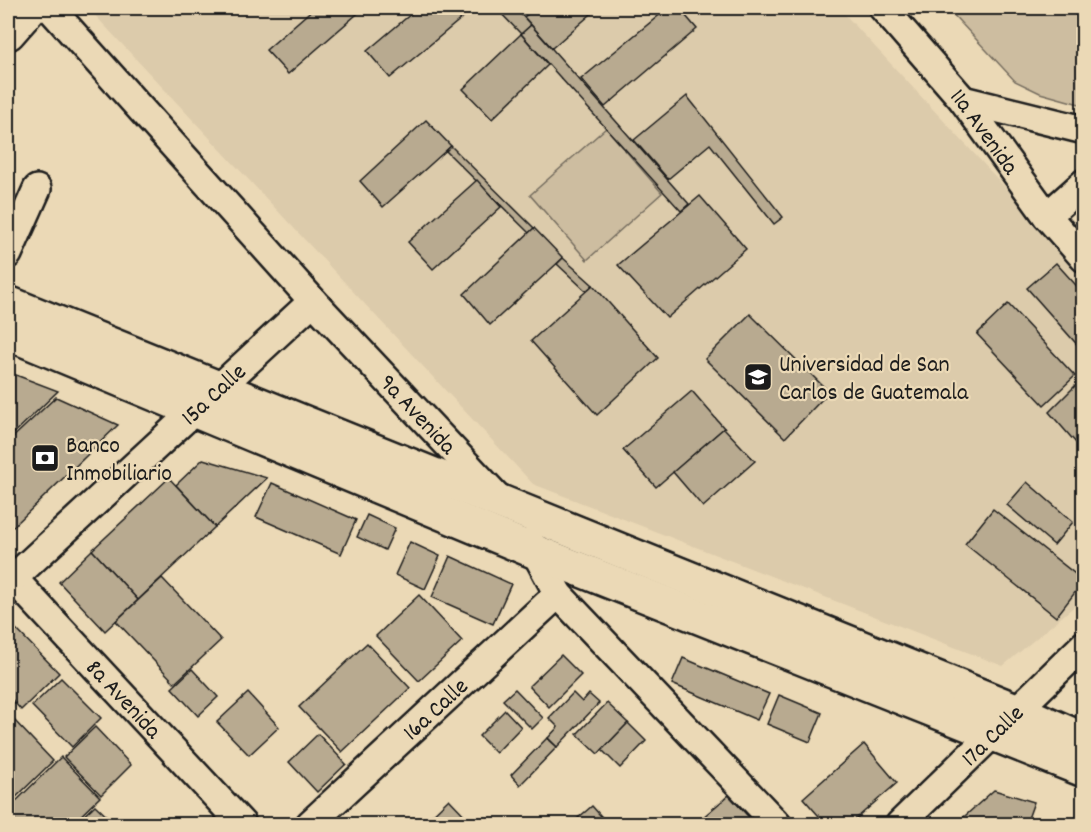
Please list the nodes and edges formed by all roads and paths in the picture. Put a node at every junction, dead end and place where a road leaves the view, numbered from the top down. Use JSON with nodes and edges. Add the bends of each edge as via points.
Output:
{"nodes":[{"id":1,"x":883,"y":8,"type":"edge"},
{"id":2,"x":27,"y":13,"type":"edge"},
{"id":3,"x":963,"y":100,"type":"junction"},
{"id":4,"x":1083,"y":130,"type":"edge"},
{"id":5,"x":1083,"y":183,"type":"edge"},
{"id":6,"x":37,"y":189,"type":"dead end"},
{"id":7,"x":1047,"y":216,"type":"junction"},
{"id":8,"x":8,"y":254,"type":"edge"},
{"id":9,"x":1083,"y":258,"type":"edge"},
{"id":10,"x":313,"y":301,"type":"junction"},
{"id":11,"x":8,"y":303,"type":"edge"},
{"id":12,"x":8,"y":333,"type":"edge"},
{"id":13,"x":206,"y":400,"type":"junction"},
{"id":14,"x":505,"y":506,"type":"junction"},
{"id":15,"x":536,"y":552,"type":"junction"},
{"id":16,"x":9,"y":578,"type":"edge"},
{"id":17,"x":558,"y":594,"type":"junction"},
{"id":18,"x":1083,"y":645,"type":"edge"},
{"id":19,"x":1018,"y":711,"type":"junction"},
{"id":20,"x":993,"y":734,"type":"junction"},
{"id":21,"x":1083,"y":740,"type":"edge"},
{"id":22,"x":1083,"y":770,"type":"edge"},
{"id":23,"x":242,"y":825,"type":"edge"},
{"id":24,"x":310,"y":825,"type":"edge"},
{"id":25,"x":777,"y":825,"type":"edge"},
{"id":26,"x":900,"y":825,"type":"edge"}],
"edges":[{"from":1,"to":3,"type":"street","name":"11a Avenida"},
{"from":2,"to":10,"type":"street","name":"9a Avenida"},
{"from":3,"to":4,"type":"street"},
{"from":3,"to":7,"type":"street","name":"11a Avenida"},
{"from":5,"to":7,"type":"street"},
{"from":6,"to":8,"type":"street"},
{"from":7,"to":9,"type":"street","name":"11a Avenida"},
{"from":10,"to":13,"type":"street","name":"15a Calle"},
{"from":10,"to":14,"type":"street","name":"9a Avenida"},
{"from":11,"to":13,"type":"main road","via":[[131,352]]},
{"from":12,"to":13,"type":"main road"},
{"from":13,"to":14,"type":"main road"},
{"from":13,"to":15,"type":"main road"},
{"from":13,"to":16,"type":"street","name":"15a Calle"},
{"from":14,"to":15,"type":"street","name":"9a Avenida"},
{"from":14,"to":19,"type":"main road"},
{"from":15,"to":17,"type":"street","name":"9a Avenida"},
{"from":15,"to":20,"type":"main road"},
{"from":16,"to":23,"type":"street","name":"8a Avenida"},
{"from":17,"to":24,"type":"street","name":"16a Calle"},
{"from":17,"to":25,"type":"street","name":"9a Avenida"},
{"from":18,"to":19,"type":"street","name":"17a Calle"},
{"from":19,"to":20,"type":"street","name":"17a Calle"},
{"from":19,"to":21,"type":"main road"},
{"from":20,"to":22,"type":"main road"},
{"from":20,"to":26,"type":"street","name":"17a Calle"}]}
